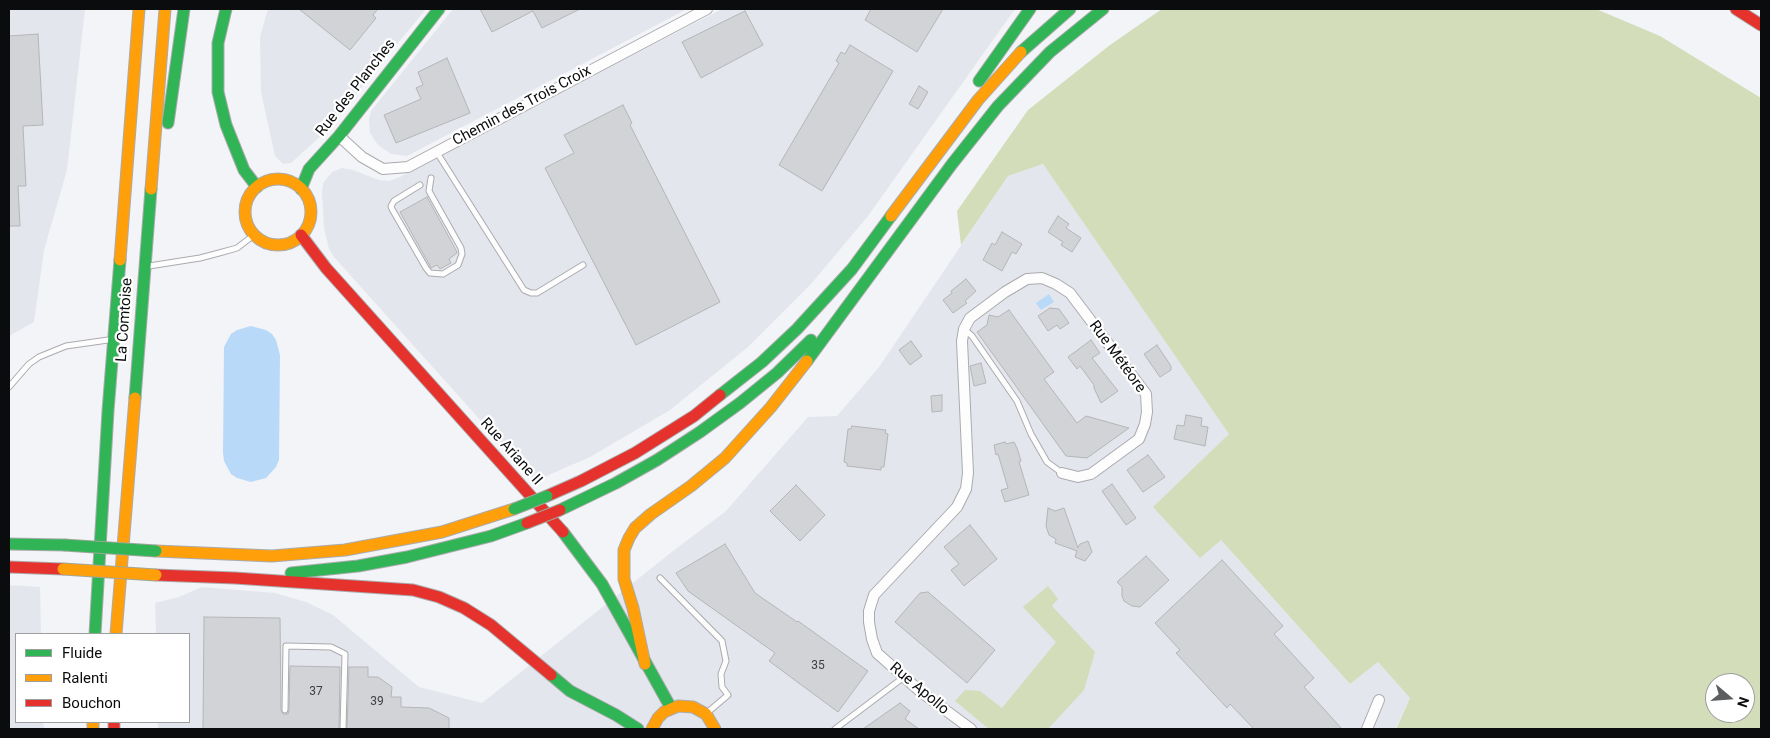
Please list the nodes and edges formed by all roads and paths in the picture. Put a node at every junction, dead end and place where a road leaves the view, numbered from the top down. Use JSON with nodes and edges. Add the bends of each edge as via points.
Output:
{"nodes":[{"id":1,"x":139,"y":9,"type":"edge"},
{"id":2,"x":165,"y":9,"type":"edge"},
{"id":3,"x":184,"y":9,"type":"edge"},
{"id":4,"x":226,"y":9,"type":"edge"},
{"id":5,"x":438,"y":9,"type":"edge"},
{"id":6,"x":707,"y":9,"type":"edge"},
{"id":7,"x":1030,"y":9,"type":"edge"},
{"id":8,"x":1070,"y":9,"type":"edge"},
{"id":9,"x":1103,"y":9,"type":"edge"},
{"id":10,"x":1736,"y":9,"type":"edge"},
{"id":11,"x":1761,"y":25,"type":"edge"},
{"id":12,"x":339,"y":136,"type":"junction"},
{"id":13,"x":435,"y":151,"type":"junction"},
{"id":14,"x":430,"y":178,"type":"dead end"},
{"id":15,"x":420,"y":185,"type":"dead end"},
{"id":16,"x":257,"y":187,"type":"junction"},
{"id":17,"x":301,"y":188,"type":"junction"},
{"id":18,"x":898,"y":206,"type":"junction"},
{"id":19,"x":148,"y":216,"type":"junction"},
{"id":20,"x":254,"y":235,"type":"junction"},
{"id":21,"x":301,"y":235,"type":"junction"},
{"id":22,"x":878,"y":264,"type":"junction"},
{"id":23,"x":583,"y":265,"type":"dead end"},
{"id":24,"x":144,"y":267,"type":"junction"},
{"id":25,"x":964,"y":329,"type":"junction"},
{"id":26,"x":114,"y":340,"type":"junction"},
{"id":27,"x":9,"y":387,"type":"edge"},
{"id":28,"x":1062,"y":473,"type":"joint"},
{"id":29,"x":9,"y":544,"type":"edge"},
{"id":30,"x":9,"y":567,"type":"edge"},
{"id":31,"x":234,"y":578,"type":"junction"},
{"id":32,"x":660,"y":578,"type":"dead end"},
{"id":33,"x":95,"y":633,"type":"edge"},
{"id":34,"x":116,"y":633,"type":"edge"},
{"id":35,"x":645,"y":664,"type":"junction"},
{"id":36,"x":904,"y":677,"type":"junction"},
{"id":37,"x":1379,"y":700,"type":"dead end"},
{"id":38,"x":671,"y":708,"type":"junction"},
{"id":39,"x":285,"y":710,"type":"dead end"},
{"id":40,"x":706,"y":714,"type":"junction"},
{"id":41,"x":966,"y":728,"type":"edge"},
{"id":42,"x":344,"y":729,"type":"edge"},
{"id":43,"x":638,"y":729,"type":"edge"},
{"id":44,"x":652,"y":729,"type":"edge"},
{"id":45,"x":715,"y":729,"type":"edge"},
{"id":46,"x":835,"y":729,"type":"edge"},
{"id":47,"x":1367,"y":729,"type":"edge"}],
"edges":[{"from":1,"to":26,"type":"main road","name":"La Comtoise"},
{"from":2,"to":19,"type":"main road","name":"La Comtoise"},
{"from":3,"to":19,"type":"main road","via":[[165,143]]},
{"from":4,"to":16,"type":"main road","via":[[218,43],[218,92],[226,125],[244,170]]},
{"from":5,"to":12,"type":"main road","name":"Rue des Planches"},
{"from":6,"to":13,"type":"street","name":"Chemin des Trois Croix"},
{"from":7,"to":18,"type":"main road","via":[[986,70]]},
{"from":8,"to":18,"type":"main road","via":[[1000,74]]},
{"from":9,"to":22,"type":"main road","via":[[1050,52],[998,106]]},
{"from":10,"to":11,"type":"main road"},
{"from":12,"to":13,"type":"street","name":"Chemin des Trois Croix","via":[[362,157],[383,169],[422,164]]},
{"from":12,"to":17,"type":"main road","name":"Rue des Planches","via":[[309,169]]},
{"from":13,"to":23,"type":"lane","via":[[524,290],[537,293]]},
{"from":14,"to":15,"type":"lane","via":[[430,190],[462,248],[458,265],[443,274],[426,268],[392,210],[394,202]]},
{"from":16,"to":17,"type":"main road","via":[[274,179]]},
{"from":16,"to":20,"type":"main road","via":[[246,205],[247,221]]},
{"from":17,"to":21,"type":"main road","via":[[310,206],[310,217]]},
{"from":18,"to":29,"type":"main road","bridge":true,"via":[[828,298],[726,392],[635,453],[581,481],[514,509],[442,532],[390,543],[272,556]]},
{"from":19,"to":24,"type":"main road","name":"La Comtoise"},
{"from":20,"to":21,"type":"main road","via":[[273,244],[293,241]]},
{"from":20,"to":24,"type":"lane","via":[[237,248]]},
{"from":21,"to":35,"type":"main road","name":"Rue Ariane II","via":[[326,268],[561,530],[602,584]]},
{"from":22,"to":31,"type":"main road","bridge":true,"via":[[846,304],[777,373],[700,432],[616,483],[560,510],[491,536],[407,557],[358,566]]},
{"from":22,"to":35,"type":"main road","via":[[823,342],[725,458],[650,514],[631,533],[624,550],[624,579]]},
{"from":24,"to":34,"type":"main road","name":"La Comtoise"},
{"from":25,"to":28,"type":"lane","name":"Rue Météore","via":[[1017,401],[1048,462]]},
{"from":25,"to":28,"type":"street","name":"Rue Météore","via":[[970,318],[1005,292],[1027,279],[1042,278],[1070,293],[1146,394],[1148,412],[1139,439],[1091,474],[1078,477]]},
{"from":25,"to":36,"type":"street","name":"Rue Apollo","via":[[966,490],[957,508],[874,595],[869,611],[877,653]]},
{"from":26,"to":27,"type":"lane","via":[[66,346],[40,357],[29,364]]},
{"from":26,"to":33,"type":"main road","name":"La Comtoise"},
{"from":30,"to":31,"type":"main road","bridge":true},
{"from":31,"to":43,"type":"main road","via":[[396,588],[439,597],[491,625],[570,691]]},
{"from":32,"to":40,"type":"lane","via":[[722,641],[726,661],[721,674],[722,687],[728,695]]},
{"from":35,"to":38,"type":"main road","name":"Rue Ariane II"},
{"from":36,"to":41,"type":"street","name":"Rue Apollo"},
{"from":36,"to":46,"type":"lane"},
{"from":37,"to":47,"type":"street"},
{"from":38,"to":40,"type":"main road","via":[[693,707]]},
{"from":38,"to":44,"type":"main road","via":[[658,718]]},
{"from":39,"to":42,"type":"lane","via":[[286,646],[331,647],[345,654]]},
{"from":40,"to":45,"type":"main road"}]}
